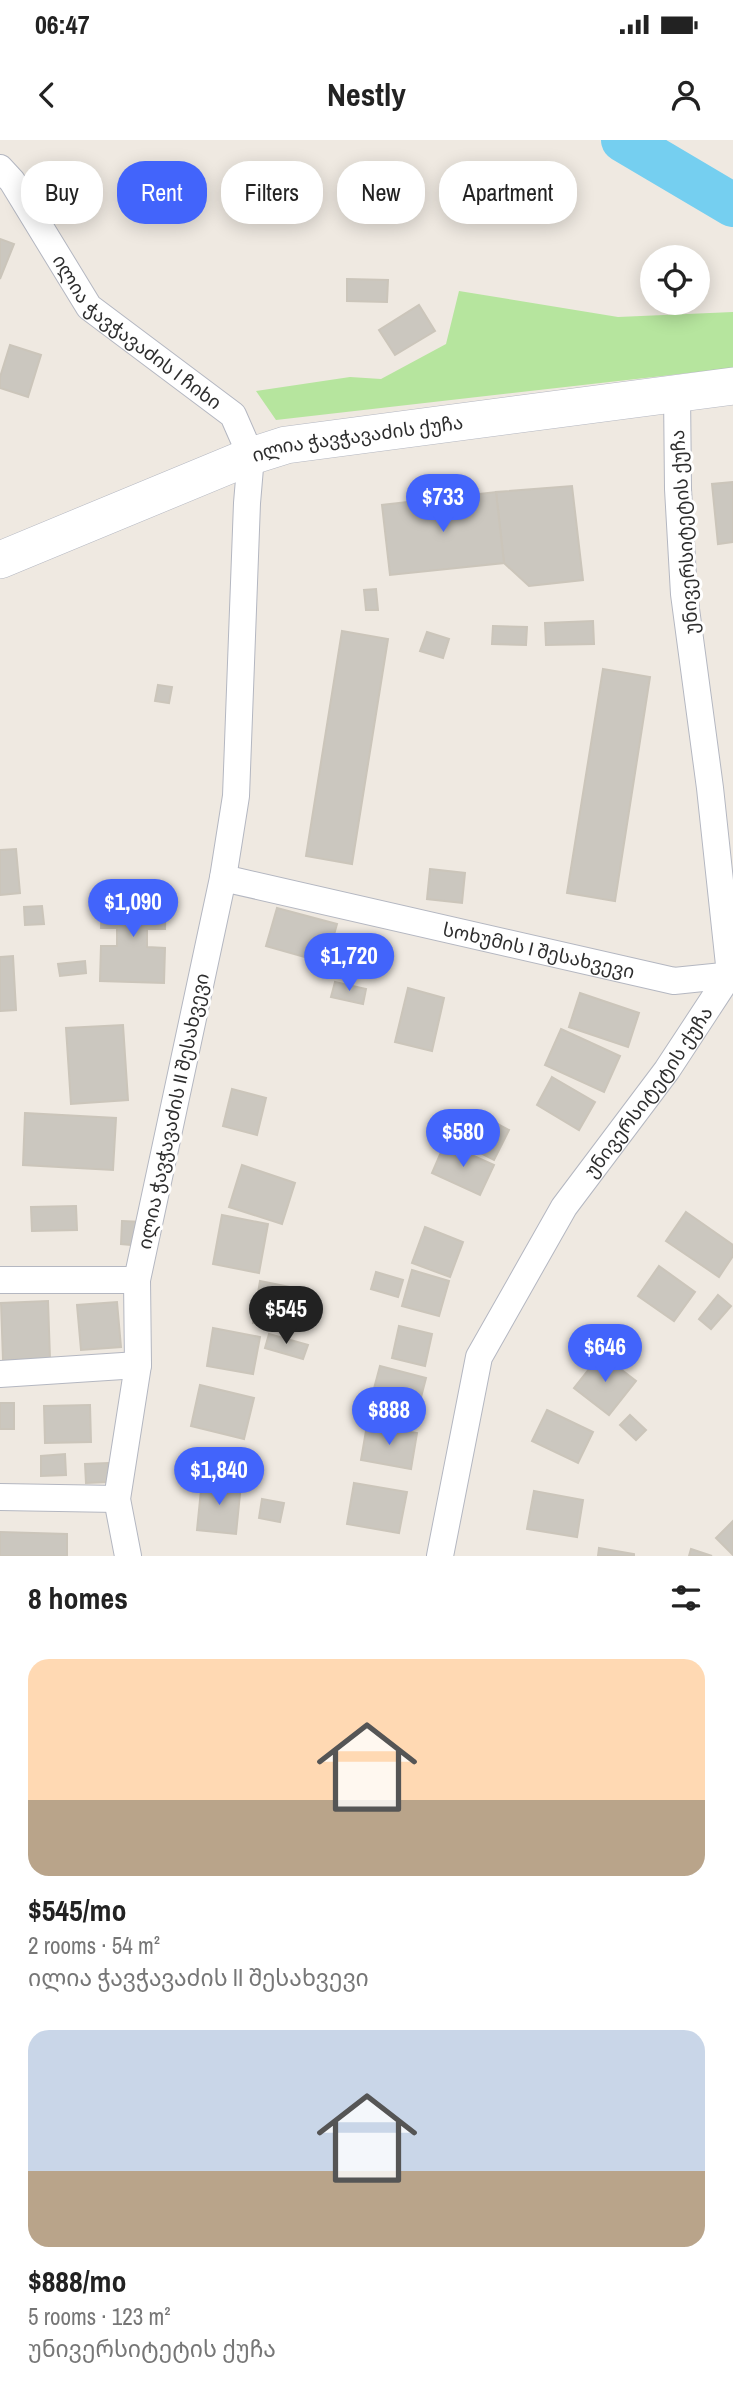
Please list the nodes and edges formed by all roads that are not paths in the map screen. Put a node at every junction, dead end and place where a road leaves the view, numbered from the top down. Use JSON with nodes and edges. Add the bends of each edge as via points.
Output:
{"nodes":[{"id":1,"x":0,"y":169,"type":"edge"},
{"id":2,"x":733,"y":386,"type":"edge"},
{"id":3,"x":677,"y":392,"type":"junction"},
{"id":4,"x":251,"y":456,"type":"junction"},
{"id":5,"x":0,"y":560,"type":"edge"},
{"id":6,"x":223,"y":878,"type":"junction"},
{"id":7,"x":731,"y":975,"type":"edge"},
{"id":8,"x":0,"y":1280,"type":"edge"},
{"id":9,"x":137,"y":1280,"type":"junction"},
{"id":10,"x":138,"y":1365,"type":"junction"},
{"id":11,"x":0,"y":1374,"type":"edge"},
{"id":12,"x":0,"y":1497,"type":"edge"},
{"id":13,"x":117,"y":1499,"type":"junction"},
{"id":14,"x":128,"y":1556,"type":"edge"},
{"id":15,"x":440,"y":1556,"type":"edge"}],
"edges":[{"from":1,"to":4,"type":"street","name":"ილია ჭავჭავაძის I ჩიხი","via":[[12,181],[89,307],[233,415]]},
{"from":2,"to":3,"type":"street","name":"ილია ჭავჭავაძის ქუჩა"},
{"from":3,"to":4,"type":"street","name":"ილია ჭავჭავაძის ქუჩა","via":[[286,444]]},
{"from":3,"to":7,"type":"street","name":"უნივერსიტეტის ქუჩა","via":[[684,594]]},
{"from":4,"to":5,"type":"street","name":"ილია ჭავჭავაძის ქუჩა"},
{"from":4,"to":6,"type":"street","name":"ილია ჭავჭავაძის II შესახვევი","via":[[236,796]]},
{"from":6,"to":7,"type":"street","name":"სოხუმის I შესახვევი","via":[[674,981]]},
{"from":6,"to":9,"type":"street","name":"ილია ჭავჭავაძის II შესახვევი"},
{"from":7,"to":15,"type":"street","name":"უნივერსიტეტის ქუჩა","via":[[667,1070],[564,1207],[479,1357]]},
{"from":8,"to":9,"type":"street"},
{"from":9,"to":10,"type":"street","name":"ილია ჭავჭავაძის II შესახვევი"},
{"from":10,"to":11,"type":"street"},
{"from":10,"to":13,"type":"street","name":"ილია ჭავჭავაძის II შესახვევი"},
{"from":12,"to":13,"type":"street"},
{"from":13,"to":14,"type":"street","name":"ილია ჭავჭავაძის II შესახვევი"}]}
